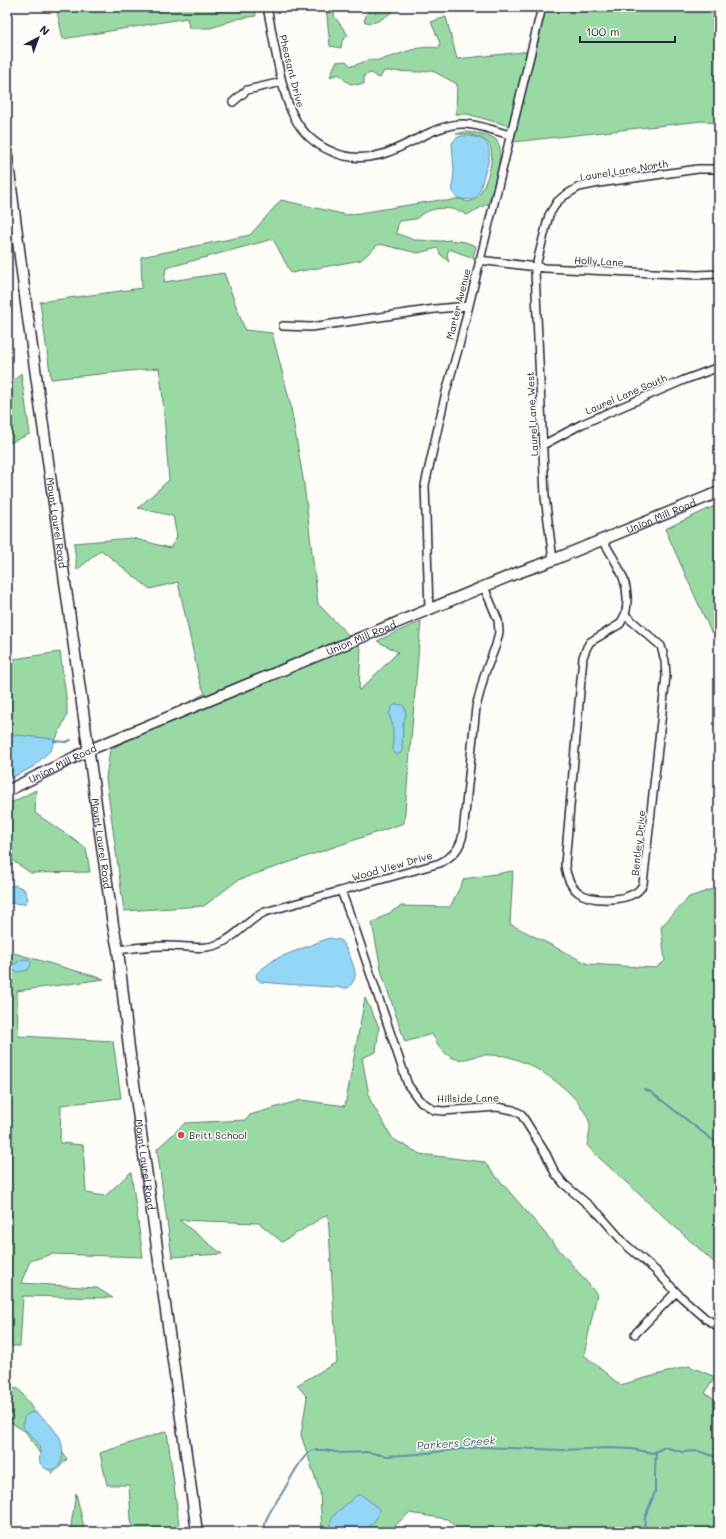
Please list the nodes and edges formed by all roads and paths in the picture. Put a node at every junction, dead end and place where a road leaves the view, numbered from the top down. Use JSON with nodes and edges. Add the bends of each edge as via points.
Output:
{"nodes":[{"id":1,"x":267,"y":7,"type":"edge"},
{"id":2,"x":542,"y":7,"type":"edge"},
{"id":3,"x":282,"y":82,"type":"junction"},
{"id":4,"x":232,"y":102,"type":"dead end"},
{"id":5,"x":510,"y":135,"type":"junction"},
{"id":6,"x":7,"y":156,"type":"edge"},
{"id":7,"x":719,"y":169,"type":"edge"},
{"id":8,"x":9,"y":180,"type":"edge"},
{"id":9,"x":479,"y":260,"type":"junction"},
{"id":10,"x":536,"y":267,"type":"junction"},
{"id":11,"x":719,"y":274,"type":"edge"},
{"id":12,"x":468,"y":306,"type":"junction"},
{"id":13,"x":283,"y":326,"type":"dead end"},
{"id":14,"x":719,"y":367,"type":"edge"},
{"id":15,"x":543,"y":445,"type":"junction"},
{"id":16,"x":719,"y":492,"type":"edge"},
{"id":17,"x":602,"y":539,"type":"junction"},
{"id":18,"x":553,"y":560,"type":"junction"},
{"id":19,"x":484,"y":587,"type":"junction"},
{"id":20,"x":429,"y":610,"type":"junction"},
{"id":21,"x":625,"y":615,"type":"junction"},
{"id":22,"x":89,"y":750,"type":"junction"},
{"id":23,"x":7,"y":792,"type":"edge"},
{"id":24,"x":341,"y":891,"type":"junction"},
{"id":25,"x":118,"y":950,"type":"junction"},
{"id":26,"x":676,"y":1292,"type":"junction"},
{"id":27,"x":719,"y":1327,"type":"edge"},
{"id":28,"x":635,"y":1334,"type":"dead end"},
{"id":29,"x":196,"y":1532,"type":"edge"}],
"edges":[{"from":1,"to":3,"type":"street","name":"Pheasant Drive"},
{"from":2,"to":5,"type":"street","name":"Marter Avenue"},
{"from":3,"to":4,"type":"street","via":[[247,90]]},
{"from":3,"to":5,"type":"street","name":"Pheasant Drive","via":[[290,110],[303,130],[320,146],[342,155],[380,155],[440,129],[458,124],[479,126]]},
{"from":5,"to":9,"type":"street","name":"Marter Avenue"},
{"from":6,"to":8,"type":"main road","name":"Mount Laurel Road"},
{"from":7,"to":10,"type":"street","name":"Laurel Lane North","via":[[698,169],[599,183],[571,191],[557,202],[549,215]]},
{"from":8,"to":22,"type":"main road","name":"Mount Laurel Road"},
{"from":9,"to":10,"type":"street","name":"Holly Lane"},
{"from":9,"to":12,"type":"street","name":"Marter Avenue"},
{"from":10,"to":11,"type":"street","name":"Holly Lane"},
{"from":10,"to":15,"type":"street","name":"Laurel Lane West"},
{"from":12,"to":13,"type":"street","via":[[311,327]]},
{"from":12,"to":20,"type":"street","name":"Marter Avenue","via":[[425,484]]},
{"from":14,"to":15,"type":"street","name":"Laurel Lane South","via":[[582,424]]},
{"from":15,"to":18,"type":"street","name":"Laurel Lane West","via":[[546,510]]},
{"from":16,"to":17,"type":"main road","name":"Union Mill Road"},
{"from":17,"to":18,"type":"main road","name":"Union Mill Road"},
{"from":17,"to":21,"type":"street","via":[[626,584],[628,602]]},
{"from":18,"to":19,"type":"main road","name":"Union Mill Road"},
{"from":19,"to":20,"type":"main road","name":"Union Mill Road"},
{"from":19,"to":24,"type":"street","name":"Wood View Drive","via":[[498,620],[499,632],[476,707],[465,822],[459,847],[452,857],[440,863]]},
{"from":20,"to":22,"type":"main road","name":"Union Mill Road"},
{"from":21,"to":21,"type":"street","name":"Bentley Drive","via":[[661,646],[666,676],[643,884],[636,893],[625,898],[599,899],[586,897],[576,891],[569,882],[565,864],[583,658],[590,642],[620,624]]},
{"from":22,"to":23,"type":"main road","name":"Union Mill Road"},
{"from":22,"to":25,"type":"main road","name":"Mount Laurel Road"},
{"from":24,"to":25,"type":"street","name":"Wood View Drive","via":[[258,915],[229,939],[215,945]]},
{"from":24,"to":26,"type":"street","name":"Hillside Lane","via":[[408,1085],[416,1097],[429,1107],[440,1111],[497,1107],[521,1114],[560,1178]]},
{"from":25,"to":29,"type":"main road","name":"Mount Laurel Road","via":[[129,1048]]},
{"from":26,"to":27,"type":"street","name":"Hillside Lane"},
{"from":26,"to":28,"type":"street"}]}
